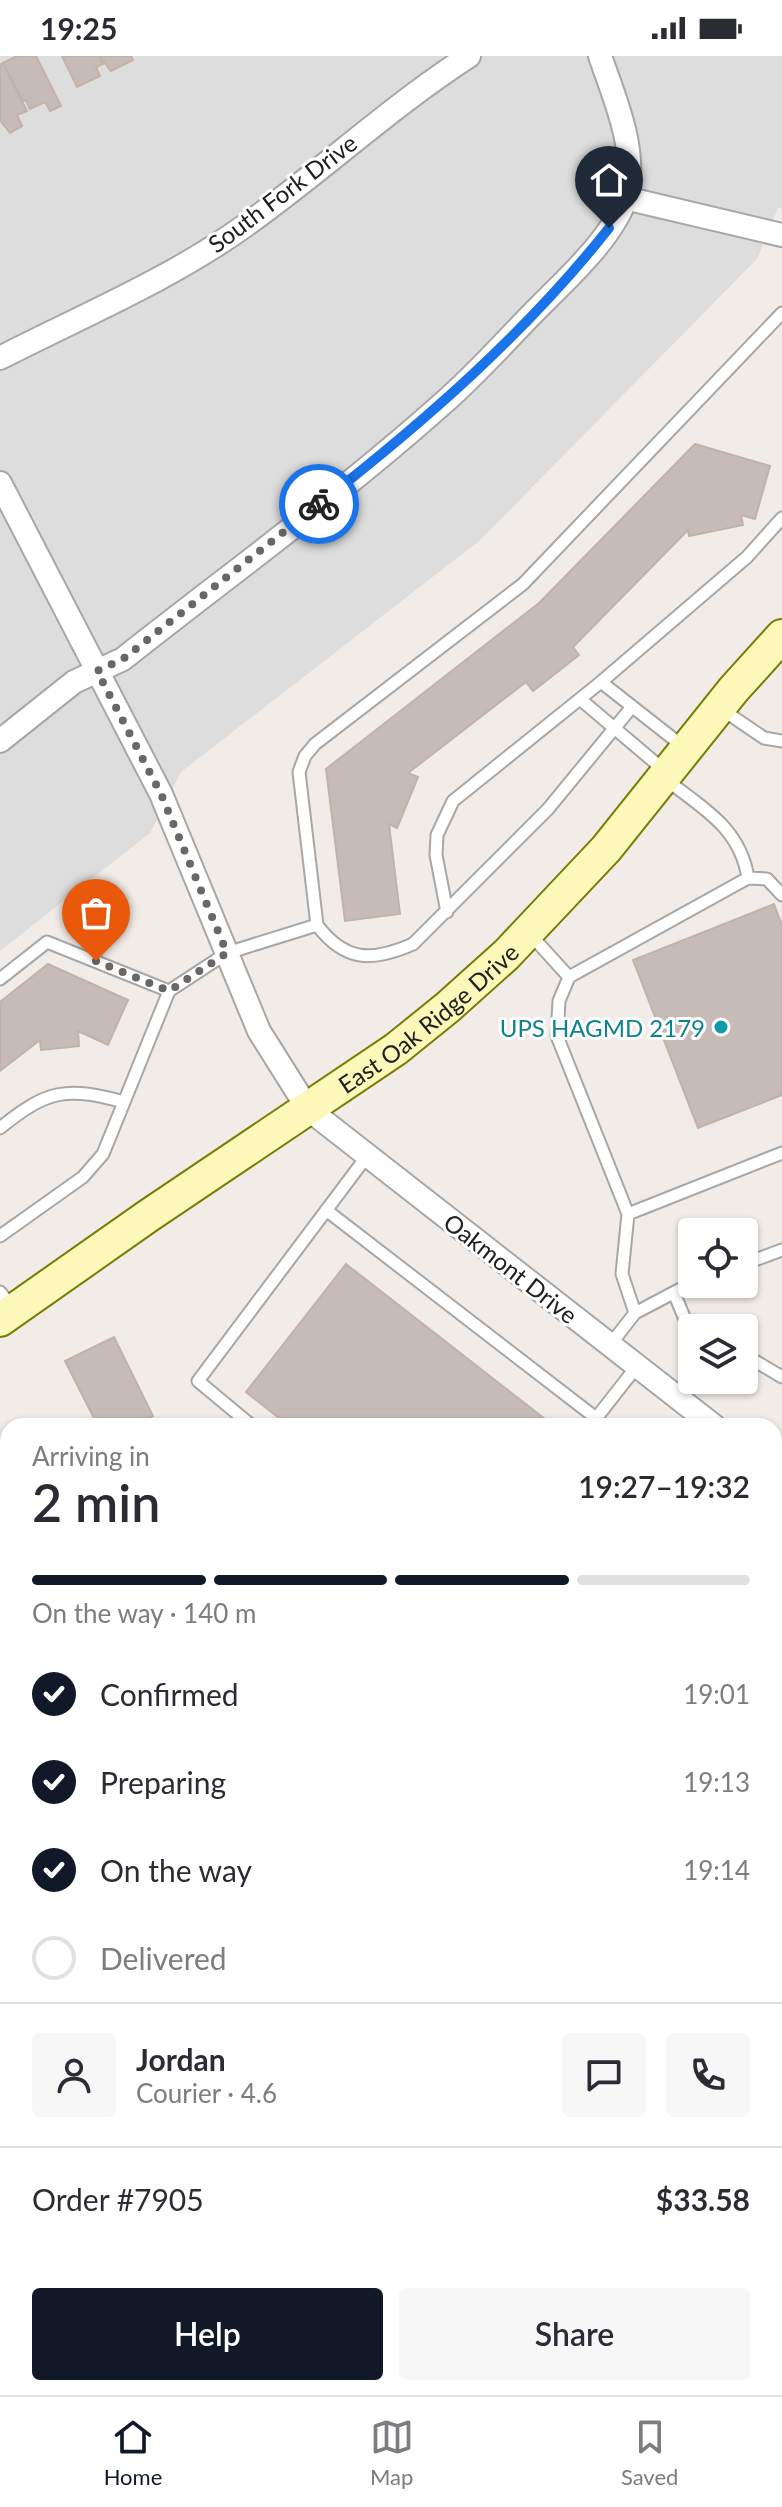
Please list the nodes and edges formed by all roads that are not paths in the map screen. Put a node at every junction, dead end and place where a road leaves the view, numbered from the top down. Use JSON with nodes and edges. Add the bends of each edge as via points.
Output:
{"nodes":[{"id":1,"x":469,"y":56,"type":"edge"},
{"id":2,"x":600,"y":56,"type":"edge"},
{"id":3,"x":625,"y":198,"type":"junction"},
{"id":4,"x":782,"y":235,"type":"edge"},
{"id":5,"x":782,"y":313,"type":"edge"},
{"id":6,"x":0,"y":358,"type":"edge"},
{"id":7,"x":0,"y":483,"type":"edge"},
{"id":8,"x":782,"y":518,"type":"edge"},
{"id":9,"x":782,"y":636,"type":"edge"},
{"id":10,"x":97,"y":671,"type":"junction"},
{"id":11,"x":601,"y":682,"type":"junction"},
{"id":12,"x":580,"y":699,"type":"junction"},
{"id":13,"x":720,"y":707,"type":"junction"},
{"id":14,"x":631,"y":708,"type":"junction"},
{"id":15,"x":614,"y":728,"type":"junction"},
{"id":16,"x":0,"y":741,"type":"edge"},
{"id":17,"x":782,"y":741,"type":"edge"},
{"id":18,"x":672,"y":766,"type":"junction"},
{"id":19,"x":748,"y":878,"type":"junction"},
{"id":20,"x":782,"y":895,"type":"edge"},
{"id":21,"x":447,"y":912,"type":"junction"},
{"id":22,"x":317,"y":925,"type":"junction"},
{"id":23,"x":529,"y":932,"type":"junction"},
{"id":24,"x":227,"y":953,"type":"junction"},
{"id":25,"x":569,"y":977,"type":"junction"},
{"id":26,"x":0,"y":979,"type":"edge"},
{"id":27,"x":169,"y":991,"type":"junction"},
{"id":28,"x":124,"y":1102,"type":"junction"},
{"id":29,"x":308,"y":1109,"type":"junction"},
{"id":30,"x":0,"y":1128,"type":"edge"},
{"id":31,"x":782,"y":1153,"type":"edge"},
{"id":32,"x":367,"y":1156,"type":"junction"},
{"id":33,"x":326,"y":1210,"type":"junction"},
{"id":34,"x":628,"y":1214,"type":"junction"},
{"id":35,"x":0,"y":1236,"type":"edge"},
{"id":36,"x":782,"y":1250,"type":"edge"},
{"id":37,"x":758,"y":1259,"type":"edge"},
{"id":38,"x":678,"y":1291,"type":"edge"},
{"id":39,"x":674,"y":1293,"type":"junction"},
{"id":40,"x":5,"y":1307,"type":"edge"},
{"id":41,"x":635,"y":1313,"type":"junction"},
{"id":42,"x":683,"y":1314,"type":"edge"},
{"id":43,"x":610,"y":1345,"type":"junction"},
{"id":44,"x":758,"y":1365,"type":"edge"},
{"id":45,"x":637,"y":1366,"type":"junction"},
{"id":46,"x":780,"y":1374,"type":"edge"},
{"id":47,"x":242,"y":1418,"type":"edge"},
{"id":48,"x":588,"y":1418,"type":"edge"},
{"id":49,"x":596,"y":1418,"type":"edge"},
{"id":50,"x":704,"y":1418,"type":"edge"}],
"edges":[{"from":1,"to":6,"type":"street","name":"South Fork Drive","via":[[233,234]]},
{"from":2,"to":3,"type":"street","via":[[624,126],[629,165]]},
{"from":3,"to":4,"type":"street"},
{"from":3,"to":10,"type":"street","via":[[578,267],[444,403],[123,659]]},
{"from":5,"to":22,"type":"lane","via":[[523,584],[305,756],[299,772]]},
{"from":7,"to":10,"type":"street","name":"Oakmont Drive"},
{"from":8,"to":11,"type":"lane","via":[[747,557]]},
{"from":9,"to":13,"type":"main road","name":"East Oak Ridge Drive"},
{"from":10,"to":16,"type":"street","via":[[74,682]]},
{"from":10,"to":24,"type":"street","name":"Oakmont Drive","via":[[161,794]]},
{"from":11,"to":12,"type":"lane"},
{"from":11,"to":14,"type":"lane"},
{"from":12,"to":15,"type":"lane"},
{"from":12,"to":21,"type":"lane","via":[[453,801],[437,835]]},
{"from":13,"to":17,"type":"lane","via":[[764,738]]},
{"from":13,"to":18,"type":"main road","name":"East Oak Ridge Drive"},
{"from":14,"to":15,"type":"lane"},
{"from":14,"to":18,"type":"lane"},
{"from":15,"to":18,"type":"lane"},
{"from":15,"to":21,"type":"lane","via":[[548,809]]},
{"from":18,"to":19,"type":"lane","via":[[732,832]]},
{"from":18,"to":23,"type":"main road","name":"East Oak Ridge Drive","via":[[606,849]]},
{"from":19,"to":20,"type":"lane","via":[[767,879]]},
{"from":19,"to":25,"type":"lane"},
{"from":21,"to":22,"type":"lane","via":[[413,944],[365,956],[349,955],[331,944]]},
{"from":22,"to":24,"type":"lane"},
{"from":23,"to":25,"type":"lane"},
{"from":23,"to":29,"type":"main road","name":"East Oak Ridge Drive","via":[[406,1041]]},
{"from":24,"to":27,"type":"lane"},
{"from":24,"to":29,"type":"street","name":"Oakmont Drive","via":[[259,1031]]},
{"from":25,"to":34,"type":"lane","via":[[559,1001],[557,1036]]},
{"from":26,"to":27,"type":"lane","via":[[47,942]]},
{"from":27,"to":28,"type":"lane"},
{"from":28,"to":30,"type":"lane","via":[[87,1092],[63,1093],[38,1100]]},
{"from":28,"to":35,"type":"lane","via":[[94,1167]]},
{"from":29,"to":32,"type":"street","name":"Oakmont Drive"},
{"from":29,"to":40,"type":"main road","name":"East Oak Ridge Drive"},
{"from":31,"to":34,"type":"lane"},
{"from":32,"to":33,"type":"lane"},
{"from":32,"to":43,"type":"street","name":"Oakmont Drive"},
{"from":33,"to":47,"type":"lane","via":[[198,1381]]},
{"from":33,"to":48,"type":"lane"},
{"from":34,"to":41,"type":"lane","via":[[622,1274]]},
{"from":36,"to":37,"type":"lane"},
{"from":38,"to":39,"type":"lane"},
{"from":39,"to":41,"type":"lane"},
{"from":39,"to":42,"type":"lane"},
{"from":41,"to":43,"type":"lane"},
{"from":43,"to":45,"type":"street","name":"Oakmont Drive"},
{"from":44,"to":46,"type":"lane"},
{"from":45,"to":49,"type":"lane"},
{"from":45,"to":50,"type":"street","name":"Oakmont Drive"}]}
